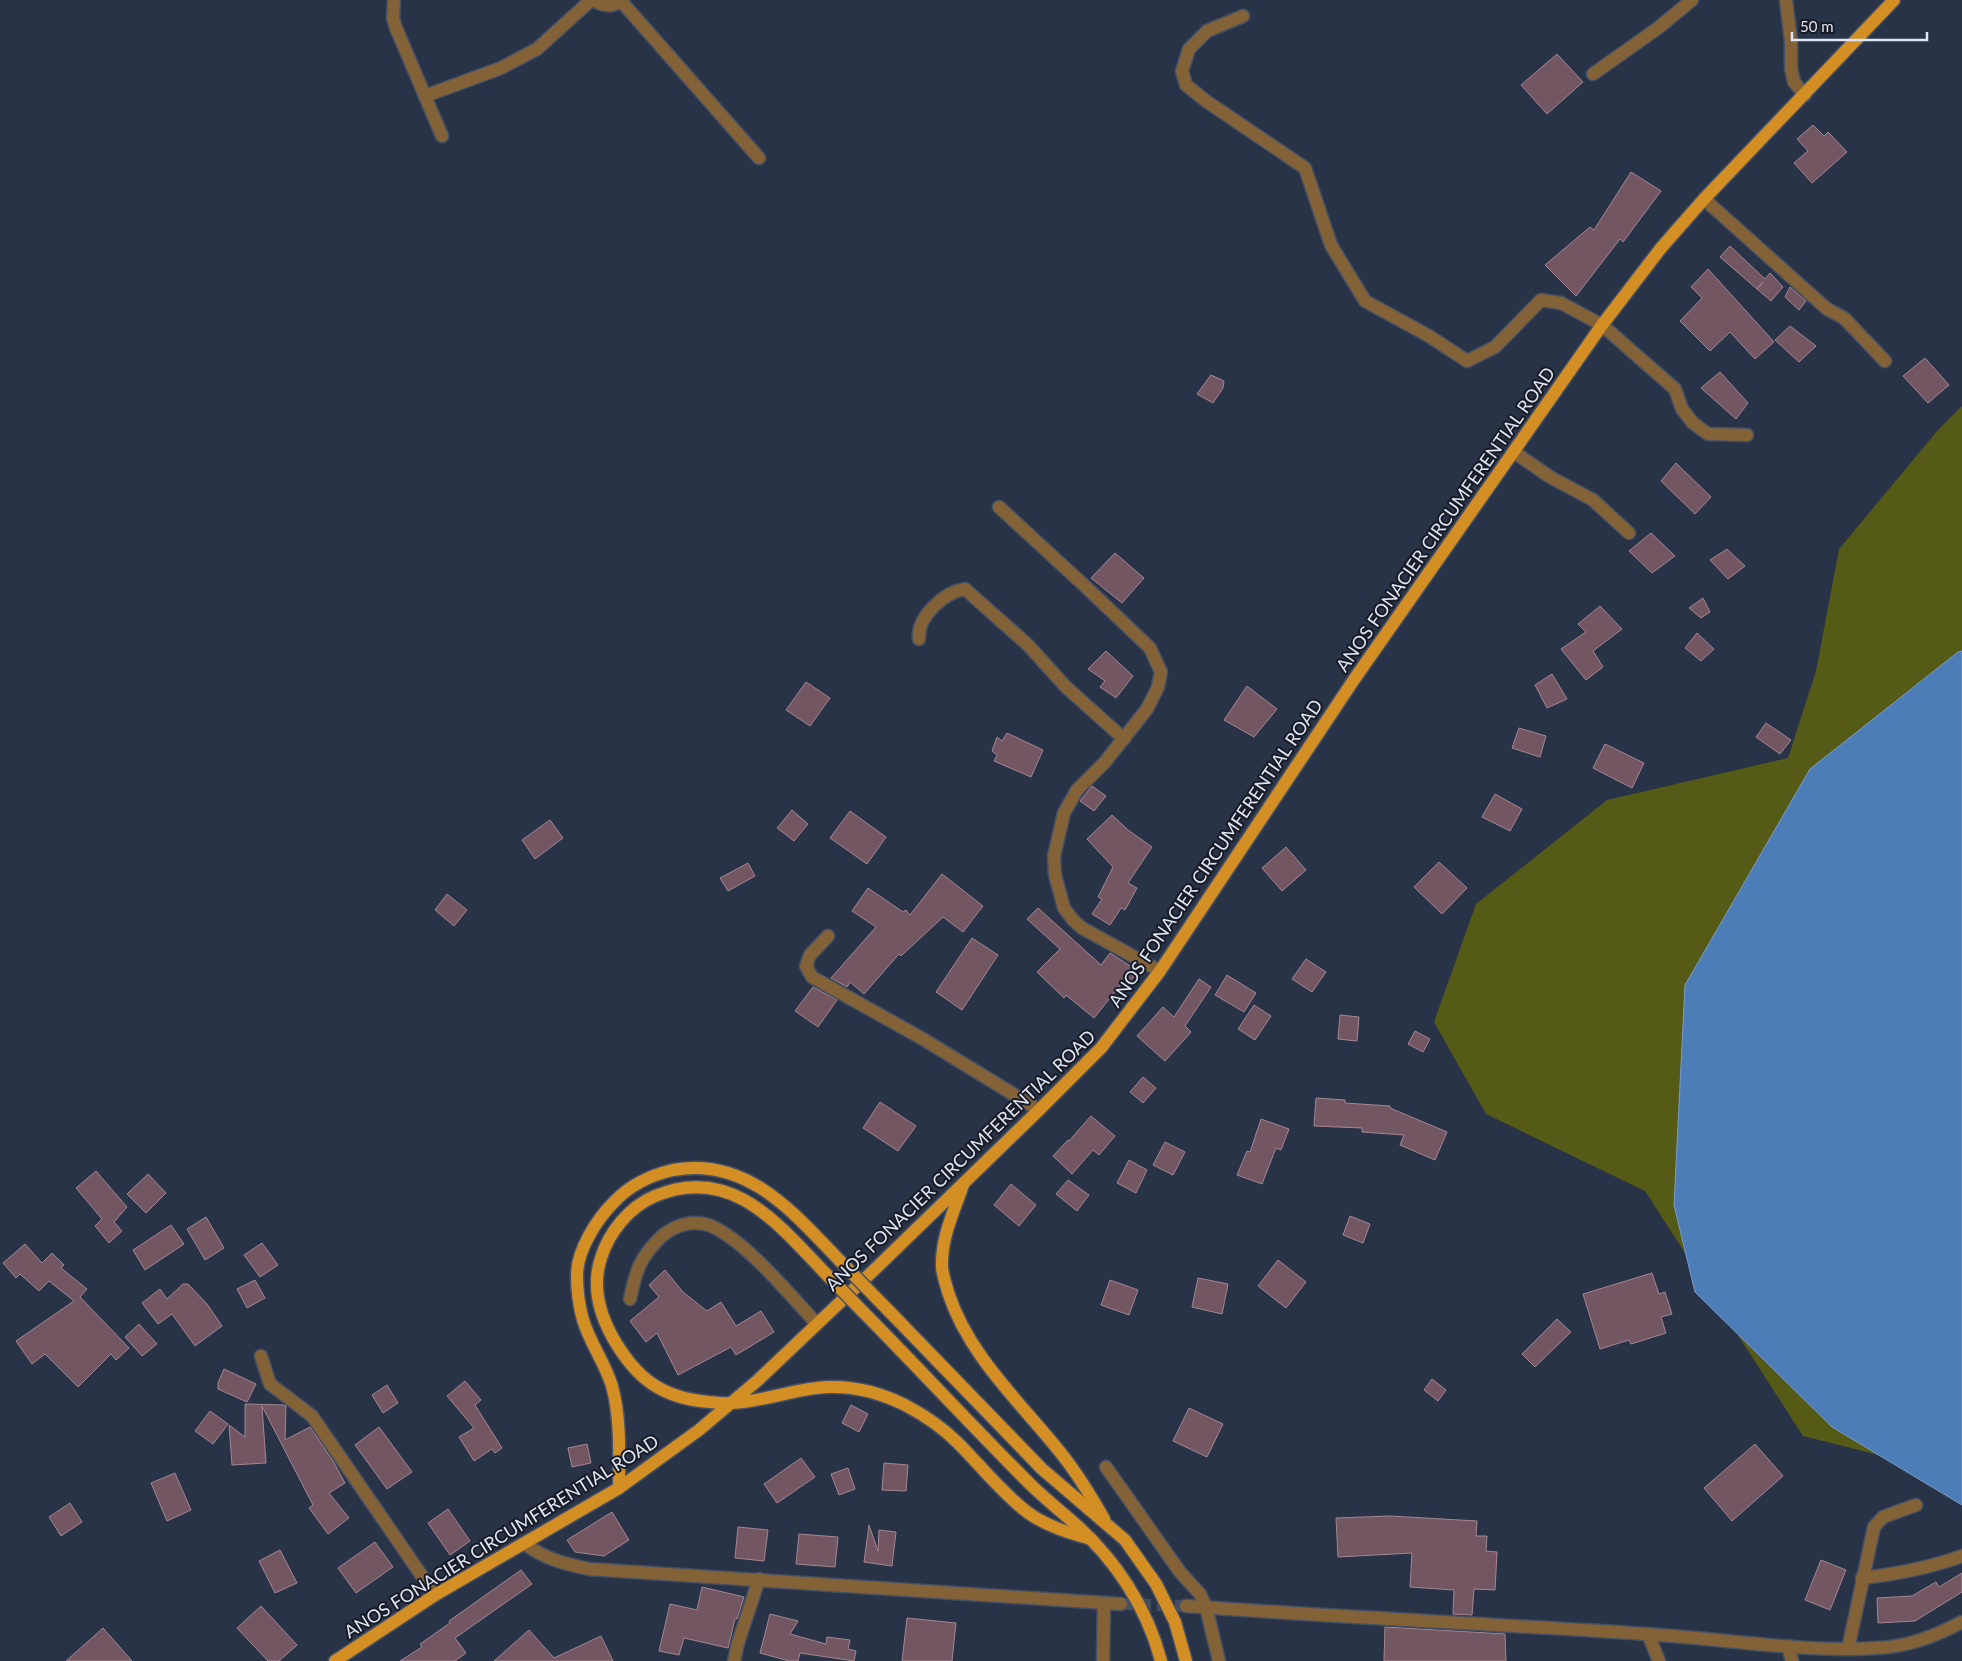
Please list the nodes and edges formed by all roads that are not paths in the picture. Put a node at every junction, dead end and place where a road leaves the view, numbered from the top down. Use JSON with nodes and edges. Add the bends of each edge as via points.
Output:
{"nodes":[{"id":1,"x":394,"y":0,"type":"edge"},
{"id":2,"x":592,"y":0,"type":"edge"},
{"id":3,"x":622,"y":0,"type":"edge"},
{"id":4,"x":1692,"y":0,"type":"edge"},
{"id":5,"x":1786,"y":0,"type":"edge"},
{"id":6,"x":1894,"y":0,"type":"edge"},
{"id":7,"x":1243,"y":16,"type":"dead end"},
{"id":8,"x":1593,"y":74,"type":"dead end"},
{"id":9,"x":1805,"y":95,"type":"junction"},
{"id":10,"x":425,"y":96,"type":"junction"},
{"id":11,"x":442,"y":136,"type":"dead end"},
{"id":12,"x":759,"y":158,"type":"dead end"},
{"id":13,"x":1704,"y":199,"type":"junction"},
{"id":14,"x":1602,"y":325,"type":"junction"},
{"id":15,"x":1885,"y":361,"type":"dead end"},
{"id":16,"x":1747,"y":436,"type":"dead end"},
{"id":17,"x":1514,"y":452,"type":"junction"},
{"id":18,"x":999,"y":507,"type":"dead end"},
{"id":19,"x":1629,"y":533,"type":"dead end"},
{"id":20,"x":919,"y":639,"type":"dead end"},
{"id":21,"x":1124,"y":740,"type":"junction"},
{"id":22,"x":828,"y":936,"type":"dead end"},
{"id":23,"x":1160,"y":971,"type":"junction"},
{"id":24,"x":1039,"y":1110,"type":"junction"},
{"id":25,"x":964,"y":1183,"type":"junction"},
{"id":26,"x":630,"y":1299,"type":"dead end"},
{"id":27,"x":817,"y":1324,"type":"junction"},
{"id":28,"x":261,"y":1356,"type":"dead end"},
{"id":29,"x":732,"y":1404,"type":"junction"},
{"id":30,"x":1106,"y":1467,"type":"dead end"},
{"id":31,"x":619,"y":1488,"type":"junction"},
{"id":32,"x":1916,"y":1505,"type":"dead end"},
{"id":33,"x":1106,"y":1524,"type":"junction"},
{"id":34,"x":1091,"y":1539,"type":"junction"},
{"id":35,"x":525,"y":1544,"type":"junction"},
{"id":36,"x":1962,"y":1556,"type":"edge"},
{"id":37,"x":1862,"y":1578,"type":"junction"},
{"id":38,"x":759,"y":1579,"type":"junction"},
{"id":39,"x":435,"y":1595,"type":"junction"},
{"id":40,"x":1104,"y":1603,"type":"junction"},
{"id":41,"x":1121,"y":1604,"type":"tunnel mouth"},
{"id":42,"x":1186,"y":1606,"type":"tunnel mouth"},
{"id":43,"x":1206,"y":1607,"type":"junction"},
{"id":44,"x":1962,"y":1622,"type":"edge"},
{"id":45,"x":1648,"y":1634,"type":"junction"},
{"id":46,"x":1788,"y":1646,"type":"junction"},
{"id":47,"x":1848,"y":1649,"type":"junction"},
{"id":48,"x":336,"y":1661,"type":"edge"},
{"id":49,"x":734,"y":1661,"type":"edge"},
{"id":50,"x":1102,"y":1661,"type":"edge"},
{"id":51,"x":1161,"y":1661,"type":"edge"},
{"id":52,"x":1186,"y":1661,"type":"edge"},
{"id":53,"x":1219,"y":1661,"type":"edge"},
{"id":54,"x":1658,"y":1661,"type":"edge"},
{"id":55,"x":1792,"y":1661,"type":"edge"}],
"edges":[{"from":1,"to":10,"type":"street","via":[[396,28]]},
{"from":2,"to":3,"type":"street","via":[[612,6]]},
{"from":2,"to":10,"type":"street","via":[[537,49],[502,68]]},
{"from":3,"to":12,"type":"street"},
{"from":4,"to":8,"type":"street"},
{"from":5,"to":9,"type":"street","via":[[1791,68],[1794,82]]},
{"from":6,"to":9,"type":"main road","name":"ANOS FONACIER CIRCUMFERENTIAL ROAD"},
{"from":7,"to":14,"type":"street","via":[[1207,32],[1190,49],[1182,71],[1186,84],[1305,168],[1331,245],[1365,301],[1467,361],[1495,346],[1541,300],[1561,303]]},
{"from":9,"to":13,"type":"main road","name":"ANOS FONACIER CIRCUMFERENTIAL ROAD"},
{"from":10,"to":11,"type":"street"},
{"from":13,"to":14,"type":"main road","name":"ANOS FONACIER CIRCUMFERENTIAL ROAD","via":[[1661,248]]},
{"from":13,"to":15,"type":"street","via":[[1827,309],[1844,318]]},
{"from":14,"to":16,"type":"street","via":[[1675,389],[1682,409],[1693,423],[1708,434]]},
{"from":14,"to":17,"type":"main road","name":"ANOS FONACIER CIRCUMFERENTIAL ROAD"},
{"from":17,"to":19,"type":"street","via":[[1550,477],[1593,500]]},
{"from":17,"to":23,"type":"main road","name":"ANOS FONACIER CIRCUMFERENTIAL ROAD","via":[[1353,680]]},
{"from":18,"to":21,"type":"street","via":[[1150,648],[1156,658],[1161,672],[1158,687],[1147,709]]},
{"from":20,"to":21,"type":"street","via":[[918,630],[924,618],[947,595],[965,589],[1028,645],[1066,687]]},
{"from":21,"to":23,"type":"street","via":[[1077,790],[1064,813],[1054,856],[1055,875],[1064,908],[1073,920]]},
{"from":22,"to":24,"type":"street","via":[[810,955],[806,966],[812,977],[923,1039]]},
{"from":23,"to":24,"type":"main road","name":"ANOS FONACIER CIRCUMFERENTIAL ROAD","via":[[1101,1048]]},
{"from":24,"to":25,"type":"main road","name":"ANOS FONACIER CIRCUMFERENTIAL ROAD"},
{"from":25,"to":27,"type":"main road","name":"ANOS FONACIER CIRCUMFERENTIAL ROAD"},
{"from":25,"to":33,"type":"main road","via":[[943,1247],[942,1267],[952,1305],[976,1350],[1062,1454]]},
{"from":26,"to":27,"type":"street","via":[[636,1270],[648,1249],[671,1228],[690,1223],[710,1225],[732,1238]]},
{"from":27,"to":29,"type":"main road","name":"ANOS FONACIER CIRCUMFERENTIAL ROAD"},
{"from":28,"to":39,"type":"street","via":[[270,1384],[312,1416]]},
{"from":29,"to":31,"type":"main road","name":"ANOS FONACIER CIRCUMFERENTIAL ROAD"},
{"from":29,"to":34,"type":"main road","via":[[828,1387],[855,1388],[881,1395],[944,1430],[1028,1512],[1058,1529]]},
{"from":29,"to":34,"type":"main road","bridge":true,"via":[[692,1400],[662,1391],[635,1370],[621,1352],[602,1315],[596,1275],[607,1241],[635,1207],[671,1190],[690,1186],[730,1192],[774,1222],[1028,1483]]},
{"from":30,"to":43,"type":"street","via":[[1180,1572],[1200,1594]]},
{"from":31,"to":33,"type":"main road","bridge":true,"via":[[616,1404],[612,1386],[584,1321],[577,1273],[590,1232],[604,1211],[623,1192],[666,1172],[712,1168],[737,1175],[760,1187],[787,1208],[1042,1469]]},
{"from":31,"to":35,"type":"main road","name":"ANOS FONACIER CIRCUMFERENTIAL ROAD"},
{"from":32,"to":37,"type":"street","via":[[1883,1517],[1874,1527]]},
{"from":33,"to":52,"type":"main road","via":[[1125,1540],[1156,1584],[1175,1622]]},
{"from":34,"to":51,"type":"main road","via":[[1135,1596],[1152,1631]]},
{"from":35,"to":38,"type":"street","via":[[556,1562],[589,1569]]},
{"from":35,"to":39,"type":"main road","name":"ANOS FONACIER CIRCUMFERENTIAL ROAD"},
{"from":36,"to":37,"type":"street","via":[[1904,1573]]},
{"from":37,"to":47,"type":"street"},
{"from":38,"to":40,"type":"street"},
{"from":38,"to":49,"type":"street"},
{"from":39,"to":48,"type":"main road","name":"ANOS FONACIER CIRCUMFERENTIAL ROAD"},
{"from":40,"to":41,"type":"street"},
{"from":40,"to":50,"type":"street"},
{"from":42,"to":43,"type":"street"},
{"from":43,"to":45,"type":"street"},
{"from":43,"to":53,"type":"street"},
{"from":44,"to":47,"type":"street","via":[[1899,1646]]},
{"from":45,"to":46,"type":"street"},
{"from":45,"to":54,"type":"street"},
{"from":46,"to":47,"type":"street"},
{"from":46,"to":55,"type":"street"}]}
